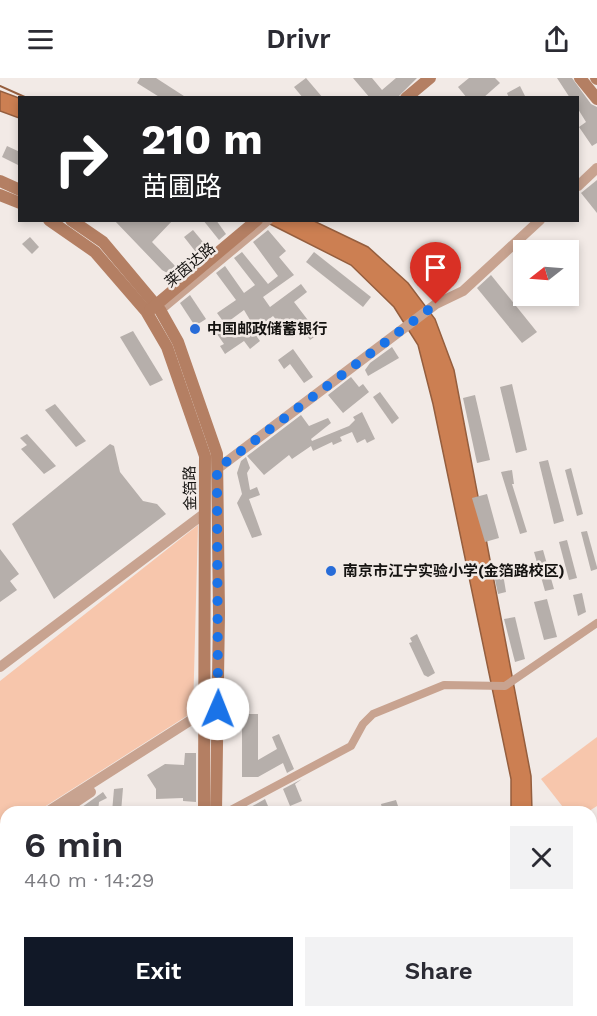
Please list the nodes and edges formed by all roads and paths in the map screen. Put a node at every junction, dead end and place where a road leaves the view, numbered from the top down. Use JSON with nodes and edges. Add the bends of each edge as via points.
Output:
{"nodes":[{"id":1,"x":430,"y":78,"type":"edge"},
{"id":2,"x":439,"y":78,"type":"edge"},
{"id":3,"x":580,"y":78,"type":"edge"},
{"id":4,"x":408,"y":96,"type":"edge"},
{"id":5,"x":417,"y":96,"type":"edge"},
{"id":6,"x":597,"y":99,"type":"edge"},
{"id":7,"x":597,"y":168,"type":"edge"},
{"id":8,"x":0,"y":181,"type":"edge"},
{"id":9,"x":579,"y":185,"type":"edge"},
{"id":10,"x":18,"y":189,"type":"edge"},
{"id":11,"x":0,"y":195,"type":"edge"},
{"id":12,"x":18,"y":202,"type":"edge"},
{"id":13,"x":52,"y":222,"type":"edge"},
{"id":14,"x":73,"y":222,"type":"edge"},
{"id":15,"x":255,"y":222,"type":"edge"},
{"id":16,"x":264,"y":222,"type":"edge"},
{"id":17,"x":538,"y":222,"type":"edge"},
{"id":18,"x":155,"y":309,"type":"junction"},
{"id":19,"x":217,"y":469,"type":"junction"},
{"id":20,"x":205,"y":513,"type":"junction"},
{"id":21,"x":597,"y":623,"type":"edge"},
{"id":22,"x":0,"y":667,"type":"edge"},
{"id":23,"x":212,"y":710,"type":"junction"},
{"id":24,"x":56,"y":806,"type":"edge"},
{"id":25,"x":70,"y":806,"type":"edge"},
{"id":26,"x":204,"y":806,"type":"edge"},
{"id":27,"x":216,"y":806,"type":"edge"},
{"id":28,"x":237,"y":806,"type":"edge"}],
"edges":[{"from":1,"to":4,"type":"main road"},
{"from":2,"to":5,"type":"main road"},
{"from":3,"to":6,"type":"main road"},
{"from":7,"to":9,"type":"street"},
{"from":8,"to":10,"type":"main road"},
{"from":11,"to":12,"type":"main road"},
{"from":13,"to":18,"type":"main road","name":"金箔路","via":[[95,252]]},
{"from":14,"to":18,"type":"main road","name":"金箔路","via":[[103,242]]},
{"from":15,"to":18,"type":"main road"},
{"from":16,"to":18,"type":"street","name":"莱茵达路"},
{"from":17,"to":19,"type":"street","via":[[463,291],[404,327]]},
{"from":18,"to":19,"type":"main road","name":"金箔路","via":[[178,342],[217,454]]},
{"from":18,"to":20,"type":"main road","name":"金箔路","via":[[205,456]]},
{"from":19,"to":23,"type":"main road","name":"金箔路"},
{"from":20,"to":22,"type":"street"},
{"from":20,"to":23,"type":"main road","name":"金箔路"},
{"from":21,"to":28,"type":"street","via":[[505,686],[444,685],[373,714],[351,746]]},
{"from":23,"to":24,"type":"street"},
{"from":23,"to":25,"type":"street"},
{"from":23,"to":26,"type":"main road","name":"金箔路"},
{"from":23,"to":27,"type":"main road","name":"金箔路"}]}
